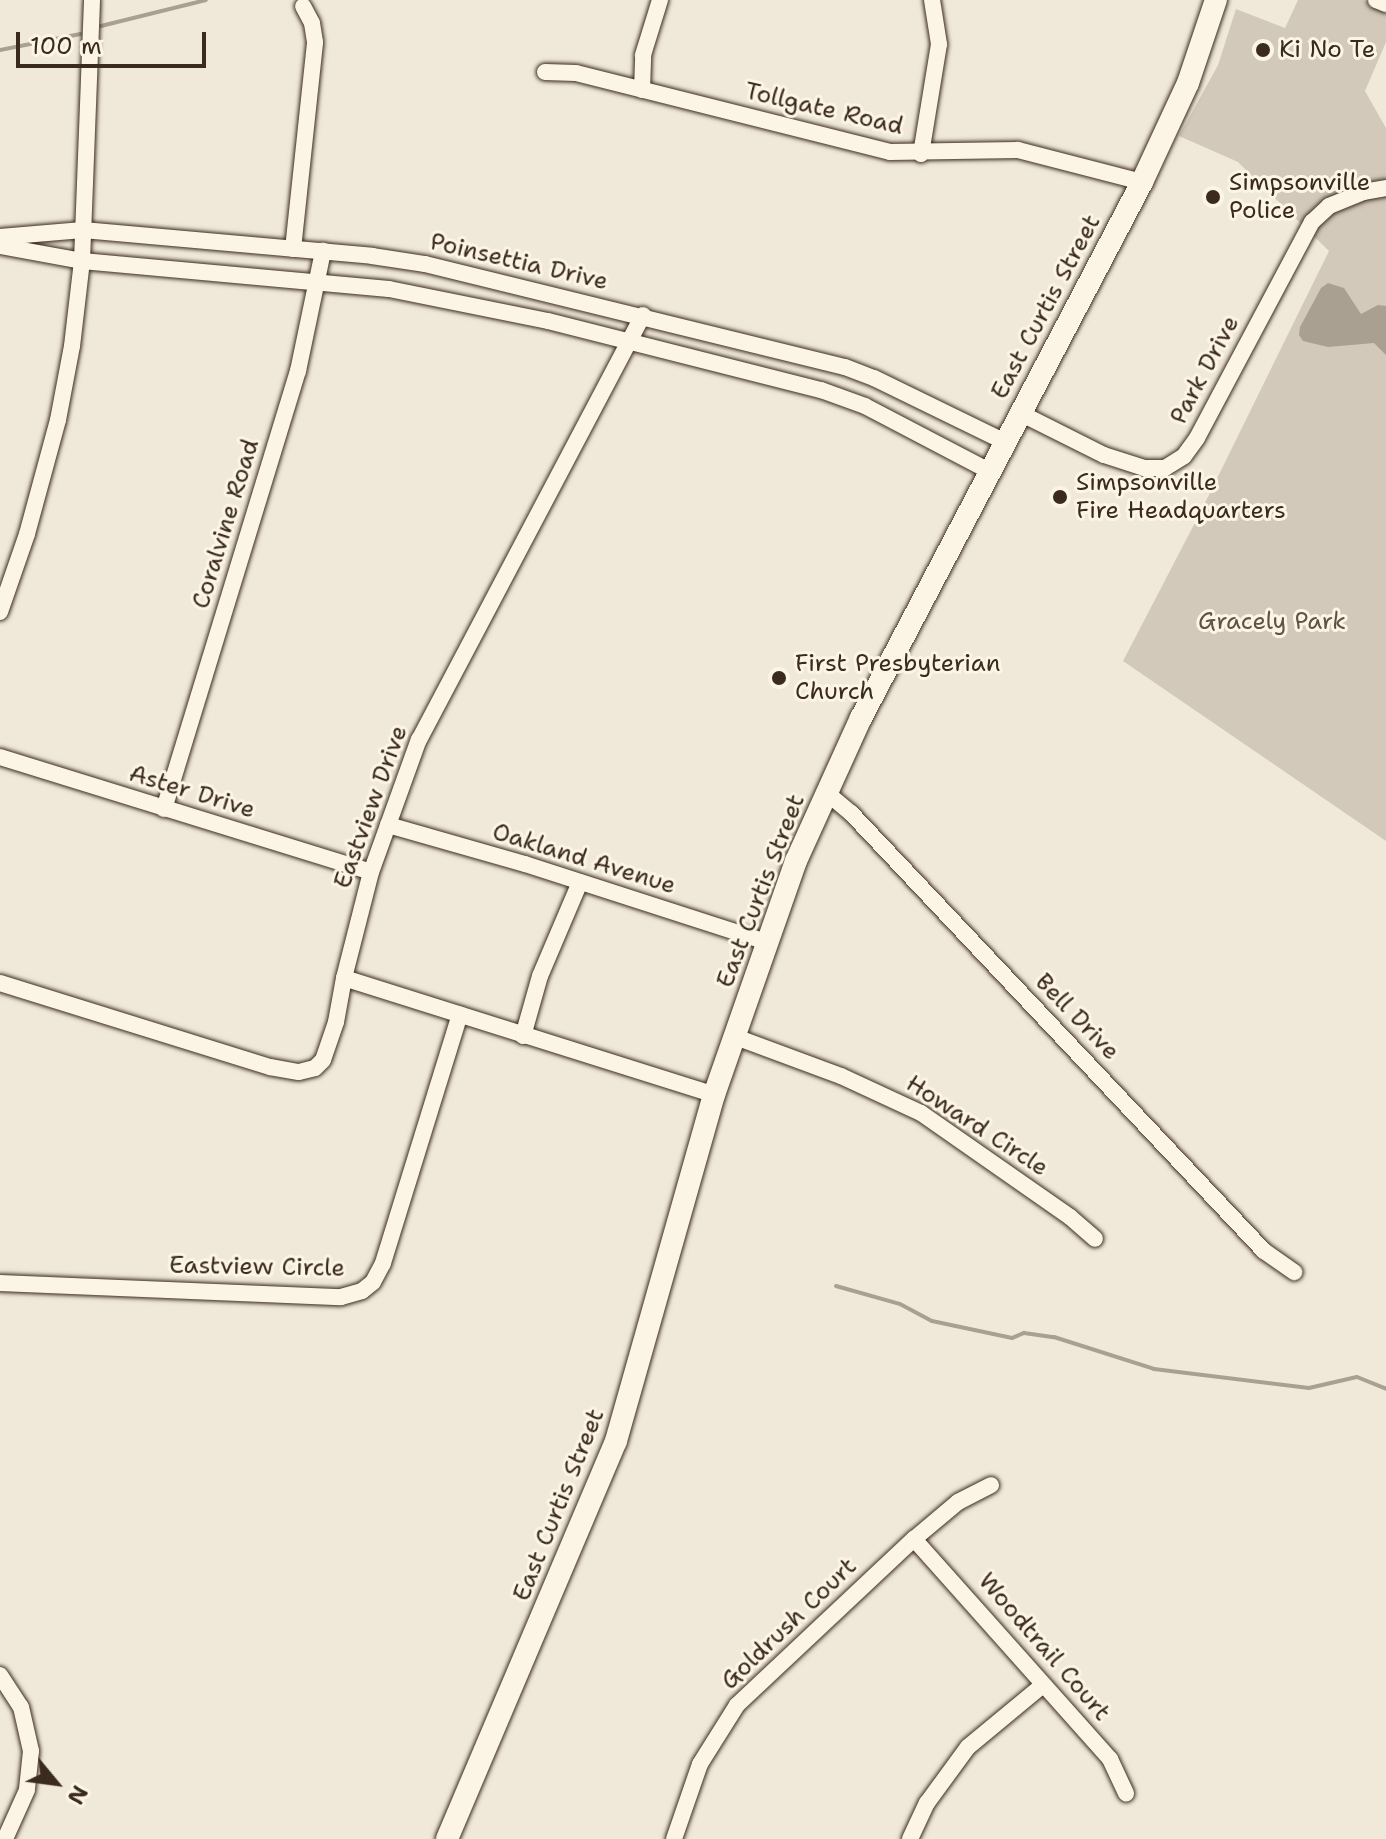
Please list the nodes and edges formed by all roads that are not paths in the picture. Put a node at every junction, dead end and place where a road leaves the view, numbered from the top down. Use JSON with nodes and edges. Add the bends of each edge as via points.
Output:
{"nodes":[{"id":1,"x":92,"y":0,"type":"edge"},
{"id":2,"x":660,"y":0,"type":"edge"},
{"id":3,"x":932,"y":0,"type":"edge"},
{"id":4,"x":1216,"y":0,"type":"edge"},
{"id":5,"x":1376,"y":0,"type":"edge"},
{"id":6,"x":1386,"y":4,"type":"edge"},
{"id":7,"x":303,"y":6,"type":"dead end"},
{"id":8,"x":545,"y":72,"type":"dead end"},
{"id":9,"x":642,"y":90,"type":"junction"},
{"id":10,"x":921,"y":154,"type":"junction"},
{"id":11,"x":1142,"y":182,"type":"junction"},
{"id":12,"x":1386,"y":188,"type":"edge"},
{"id":13,"x":83,"y":230,"type":"junction"},
{"id":14,"x":0,"y":237,"type":"edge"},
{"id":15,"x":0,"y":246,"type":"edge"},
{"id":16,"x":293,"y":249,"type":"junction"},
{"id":17,"x":323,"y":251,"type":"junction"},
{"id":18,"x":82,"y":261,"type":"junction"},
{"id":19,"x":318,"y":281,"type":"junction"},
{"id":20,"x":643,"y":315,"type":"junction"},
{"id":21,"x":629,"y":341,"type":"junction"},
{"id":22,"x":1020,"y":413,"type":"junction"},
{"id":23,"x":1005,"y":442,"type":"junction"},
{"id":24,"x":991,"y":472,"type":"junction"},
{"id":25,"x":0,"y":612,"type":"edge"},
{"id":26,"x":0,"y":757,"type":"edge"},
{"id":27,"x":827,"y":793,"type":"junction"},
{"id":28,"x":164,"y":809,"type":"junction"},
{"id":29,"x":388,"y":825,"type":"junction"},
{"id":30,"x":371,"y":872,"type":"junction"},
{"id":31,"x":580,"y":882,"type":"junction"},
{"id":32,"x":766,"y":942,"type":"junction"},
{"id":33,"x":344,"y":978,"type":"junction"},
{"id":34,"x":0,"y":983,"type":"edge"},
{"id":35,"x":460,"y":1015,"type":"junction"},
{"id":36,"x":523,"y":1036,"type":"junction"},
{"id":37,"x":733,"y":1036,"type":"junction"},
{"id":38,"x":714,"y":1095,"type":"junction"},
{"id":39,"x":1095,"y":1239,"type":"dead end"},
{"id":40,"x":1294,"y":1272,"type":"dead end"},
{"id":41,"x":0,"y":1283,"type":"edge"},
{"id":42,"x":991,"y":1485,"type":"dead end"},
{"id":43,"x":914,"y":1539,"type":"junction"},
{"id":44,"x":0,"y":1675,"type":"edge"},
{"id":45,"x":1043,"y":1685,"type":"junction"},
{"id":46,"x":1126,"y":1794,"type":"dead end"},
{"id":47,"x":5,"y":1839,"type":"edge"},
{"id":48,"x":447,"y":1839,"type":"edge"},
{"id":49,"x":674,"y":1839,"type":"edge"},
{"id":50,"x":910,"y":1839,"type":"edge"}],
"edges":[{"from":1,"to":13,"type":"street"},
{"from":2,"to":9,"type":"street","via":[[643,55]]},
{"from":3,"to":10,"type":"street","via":[[939,44]]},
{"from":4,"to":11,"type":"main road","name":"East Curtis Street","via":[[1194,70]]},
{"from":5,"to":6,"type":"street"},
{"from":7,"to":16,"type":"street","via":[[315,42]]},
{"from":8,"to":9,"type":"street","name":"Tollgate Road","via":[[576,73]]},
{"from":9,"to":10,"type":"street","name":"Tollgate Road","via":[[890,152]]},
{"from":10,"to":11,"type":"street","name":"Tollgate Road","via":[[1018,150]]},
{"from":11,"to":22,"type":"main road","name":"East Curtis Street"},
{"from":12,"to":22,"type":"street","name":"Park Drive","via":[[1329,206],[1312,222],[1197,438],[1184,456],[1165,468],[1144,468],[1104,455]]},
{"from":13,"to":14,"type":"street","name":"Poinsettia Drive"},
{"from":13,"to":16,"type":"street","name":"Poinsettia Drive"},
{"from":13,"to":18,"type":"street"},
{"from":15,"to":18,"type":"street"},
{"from":16,"to":17,"type":"street","name":"Poinsettia Drive"},
{"from":17,"to":19,"type":"street","name":"Coralvine Road"},
{"from":17,"to":20,"type":"street","name":"Poinsettia Drive","via":[[425,264]]},
{"from":18,"to":19,"type":"street"},
{"from":18,"to":25,"type":"street","via":[[64,393],[27,534]]},
{"from":19,"to":21,"type":"street","via":[[459,302]]},
{"from":19,"to":28,"type":"street","name":"Coralvine Road","via":[[298,371]]},
{"from":20,"to":21,"type":"street","name":"Eastview Drive"},
{"from":20,"to":23,"type":"street","name":"Poinsettia Drive","via":[[845,367]]},
{"from":21,"to":24,"type":"street","via":[[821,390],[865,406]]},
{"from":21,"to":29,"type":"street","name":"Eastview Drive","via":[[439,696]]},
{"from":22,"to":23,"type":"main road","name":"East Curtis Street"},
{"from":23,"to":24,"type":"main road","name":"East Curtis Street"},
{"from":24,"to":27,"type":"main road","name":"East Curtis Street"},
{"from":26,"to":28,"type":"street","name":"Aster Drive"},
{"from":27,"to":32,"type":"main road","name":"East Curtis Street"},
{"from":27,"to":40,"type":"street","name":"Bell Drive","via":[[1264,1251]]},
{"from":28,"to":30,"type":"street","name":"Aster Drive"},
{"from":29,"to":30,"type":"street","name":"Eastview Drive"},
{"from":29,"to":31,"type":"street","name":"Oakland Avenue"},
{"from":30,"to":33,"type":"street","name":"Eastview Drive"},
{"from":31,"to":32,"type":"street","name":"Oakland Avenue"},
{"from":31,"to":36,"type":"street","via":[[540,976]]},
{"from":32,"to":37,"type":"main road","name":"East Curtis Street"},
{"from":33,"to":34,"type":"street","via":[[323,1060],[299,1072]]},
{"from":33,"to":35,"type":"street"},
{"from":35,"to":36,"type":"street"},
{"from":35,"to":41,"type":"street","name":"Eastview Circle","via":[[383,1263],[362,1291],[341,1297]]},
{"from":36,"to":38,"type":"street"},
{"from":37,"to":38,"type":"main road","name":"East Curtis Street"},
{"from":37,"to":39,"type":"street","name":"Howard Circle","via":[[921,1113]]},
{"from":38,"to":48,"type":"main road","name":"East Curtis Street","via":[[616,1441]]},
{"from":42,"to":43,"type":"street","name":"Goldrush Court","via":[[958,1502]]},
{"from":43,"to":45,"type":"street","name":"Woodtrail Court"},
{"from":43,"to":49,"type":"street","name":"Goldrush Court","via":[[737,1705],[700,1764]]},
{"from":44,"to":47,"type":"street","via":[[21,1707],[31,1751],[27,1790]]},
{"from":45,"to":46,"type":"street","name":"Woodtrail Court","via":[[1116,1767]]},
{"from":45,"to":50,"type":"street","via":[[958,1759]]}]}
